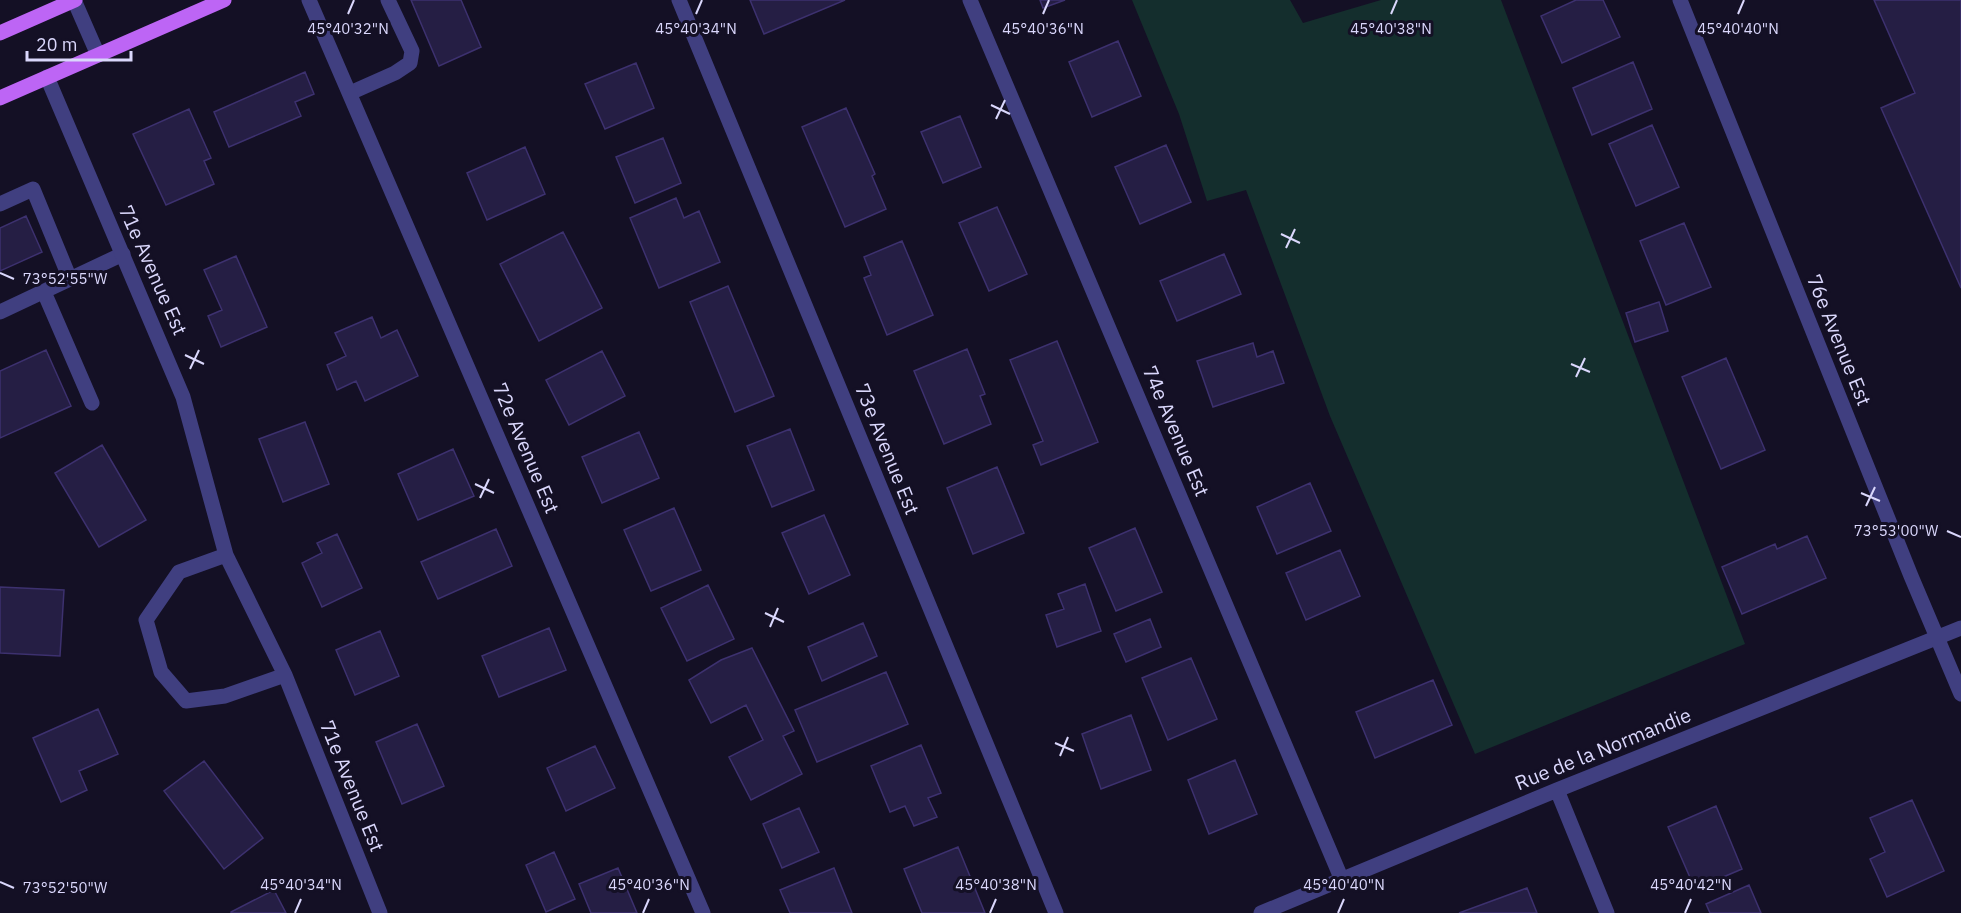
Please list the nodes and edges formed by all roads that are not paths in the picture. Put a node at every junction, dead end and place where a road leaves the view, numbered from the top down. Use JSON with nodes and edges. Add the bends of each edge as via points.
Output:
{"nodes":[{"id":1,"x":75,"y":0,"type":"edge"},
{"id":2,"x":224,"y":0,"type":"edge"},
{"id":3,"x":309,"y":0,"type":"edge"},
{"id":4,"x":388,"y":0,"type":"edge"},
{"id":5,"x":679,"y":0,"type":"edge"},
{"id":6,"x":970,"y":0,"type":"edge"},
{"id":7,"x":1680,"y":0,"type":"edge"},
{"id":8,"x":206,"y":4,"type":"edge"},
{"id":9,"x":0,"y":33,"type":"edge"},
{"id":10,"x":98,"y":55,"type":"junction"},
{"id":11,"x":47,"y":77,"type":"junction"},
{"id":12,"x":350,"y":93,"type":"junction"},
{"id":13,"x":0,"y":98,"type":"edge"},
{"id":14,"x":0,"y":204,"type":"edge"},
{"id":15,"x":123,"y":254,"type":"junction"},
{"id":16,"x":70,"y":279,"type":"junction"},
{"id":17,"x":44,"y":292,"type":"junction"},
{"id":18,"x":0,"y":312,"type":"edge"},
{"id":19,"x":92,"y":403,"type":"dead end"},
{"id":20,"x":226,"y":555,"type":"junction"},
{"id":21,"x":1961,"y":628,"type":"edge"},
{"id":22,"x":1937,"y":637,"type":"junction"},
{"id":23,"x":285,"y":675,"type":"junction"},
{"id":24,"x":1961,"y":694,"type":"edge"},
{"id":25,"x":1557,"y":790,"type":"junction"},
{"id":26,"x":1342,"y":880,"type":"junction"},
{"id":27,"x":380,"y":913,"type":"edge"},
{"id":28,"x":704,"y":913,"type":"edge"},
{"id":29,"x":1056,"y":913,"type":"edge"},
{"id":30,"x":1262,"y":913,"type":"edge"},
{"id":31,"x":1607,"y":913,"type":"edge"}],
"edges":[{"from":1,"to":9,"type":"main road"},
{"from":1,"to":10,"type":"street"},
{"from":2,"to":8,"type":"main road"},
{"from":3,"to":12,"type":"street","name":"72e Avenue Est"},
{"from":4,"to":12,"type":"street","via":[[412,51],[410,63]]},
{"from":5,"to":29,"type":"street","name":"73e Avenue Est"},
{"from":6,"to":26,"type":"street","name":"74e Avenue Est"},
{"from":7,"to":22,"type":"street","name":"76e Avenue Est"},
{"from":8,"to":10,"type":"main road"},
{"from":10,"to":11,"type":"main road"},
{"from":11,"to":13,"type":"main road"},
{"from":11,"to":15,"type":"street","name":"71e Avenue Est"},
{"from":12,"to":28,"type":"street","name":"72e Avenue Est"},
{"from":14,"to":16,"type":"street","via":[[33,189]]},
{"from":15,"to":16,"type":"street"},
{"from":15,"to":20,"type":"street","name":"71e Avenue Est","via":[[183,397]]},
{"from":16,"to":17,"type":"street"},
{"from":17,"to":18,"type":"street"},
{"from":17,"to":19,"type":"street"},
{"from":20,"to":23,"type":"street","name":"71e Avenue Est"},
{"from":20,"to":23,"type":"street","via":[[179,572],[146,620],[161,672],[186,701],[225,696]]},
{"from":21,"to":22,"type":"street","name":"Rue de la Normandie"},
{"from":22,"to":24,"type":"street","name":"76e Avenue Est"},
{"from":22,"to":25,"type":"street","name":"Rue de la Normandie"},
{"from":23,"to":27,"type":"street","name":"71e Avenue Est"},
{"from":25,"to":26,"type":"street","name":"Rue de la Normandie"},
{"from":25,"to":31,"type":"street"},
{"from":26,"to":30,"type":"street","name":"Rue de la Normandie"}]}
